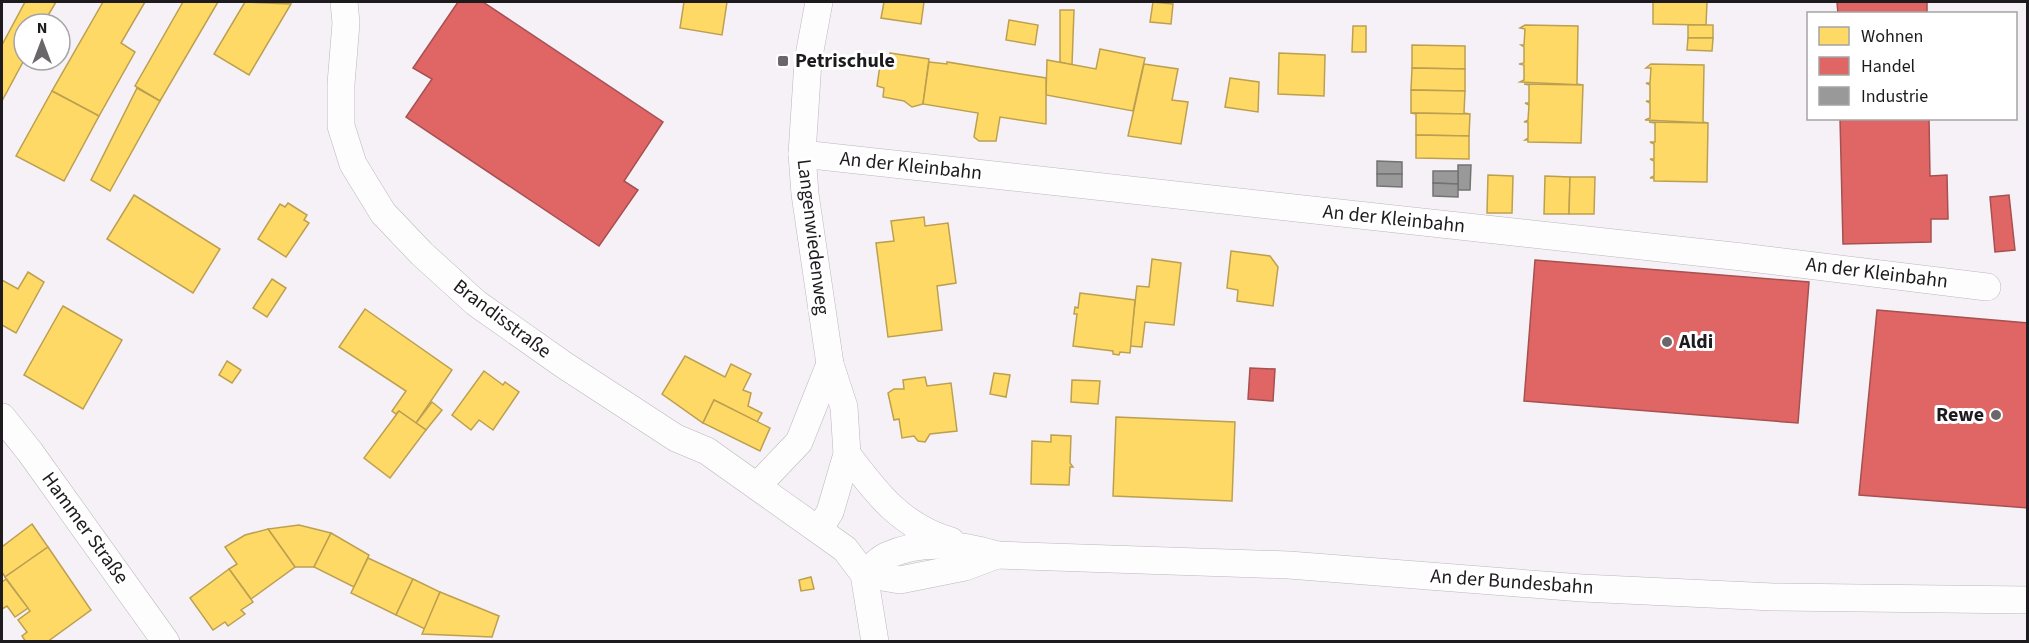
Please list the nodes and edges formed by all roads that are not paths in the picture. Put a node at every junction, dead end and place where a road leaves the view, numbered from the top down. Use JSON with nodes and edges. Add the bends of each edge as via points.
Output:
{"nodes":[{"id":1,"x":344,"y":2,"type":"edge"},
{"id":2,"x":819,"y":2,"type":"edge"},
{"id":3,"x":802,"y":154,"type":"junction"},
{"id":4,"x":1987,"y":287,"type":"dead end"},
{"id":5,"x":830,"y":364,"type":"junction"},
{"id":6,"x":2,"y":417,"type":"edge"},
{"id":7,"x":847,"y":454,"type":"junction"},
{"id":8,"x":758,"y":485,"type":"junction"},
{"id":9,"x":819,"y":529,"type":"junction"},
{"id":10,"x":966,"y":546,"type":"junction"},
{"id":11,"x":997,"y":555,"type":"junction"},
{"id":12,"x":864,"y":574,"type":"junction"},
{"id":13,"x":2028,"y":600,"type":"edge"},
{"id":14,"x":166,"y":642,"type":"edge"},
{"id":15,"x":875,"y":642,"type":"edge"}],
"edges":[{"from":1,"to":8,"type":"street","name":"Brandisstraße","via":[[341,126],[353,164],[383,213],[476,303],[657,426],[707,451]]},
{"from":2,"to":3,"type":"street","name":"Langenwiedenweg","via":[[808,61]]},
{"from":3,"to":4,"type":"street","name":"An der Kleinbahn"},
{"from":3,"to":5,"type":"street","name":"Langenwiedenweg"},
{"from":5,"to":7,"type":"street","name":"Langenwiedenweg","via":[[844,407]]},
{"from":5,"to":8,"type":"street","via":[[799,442]]},
{"from":6,"to":14,"type":"street","name":"Hammer Straße"},
{"from":7,"to":9,"type":"street","name":"Langenwiedenweg","via":[[830,512]]},
{"from":7,"to":10,"type":"street","via":[[879,496],[903,519],[928,534]]},
{"from":8,"to":9,"type":"street","name":"Brandisstraße"},
{"from":9,"to":12,"type":"street","via":[[845,549]]},
{"from":10,"to":11,"type":"street","name":"An der Bundesbahn"},
{"from":10,"to":12,"type":"street","name":"An der Bundesbahn","via":[[908,548],[884,557]]},
{"from":11,"to":12,"type":"street","name":"An der Bundesbahn","via":[[965,567],[900,580]]},
{"from":11,"to":13,"type":"street","name":"An der Bundesbahn","via":[[1289,564],[1582,588],[1773,597]]},
{"from":12,"to":15,"type":"street"}]}
